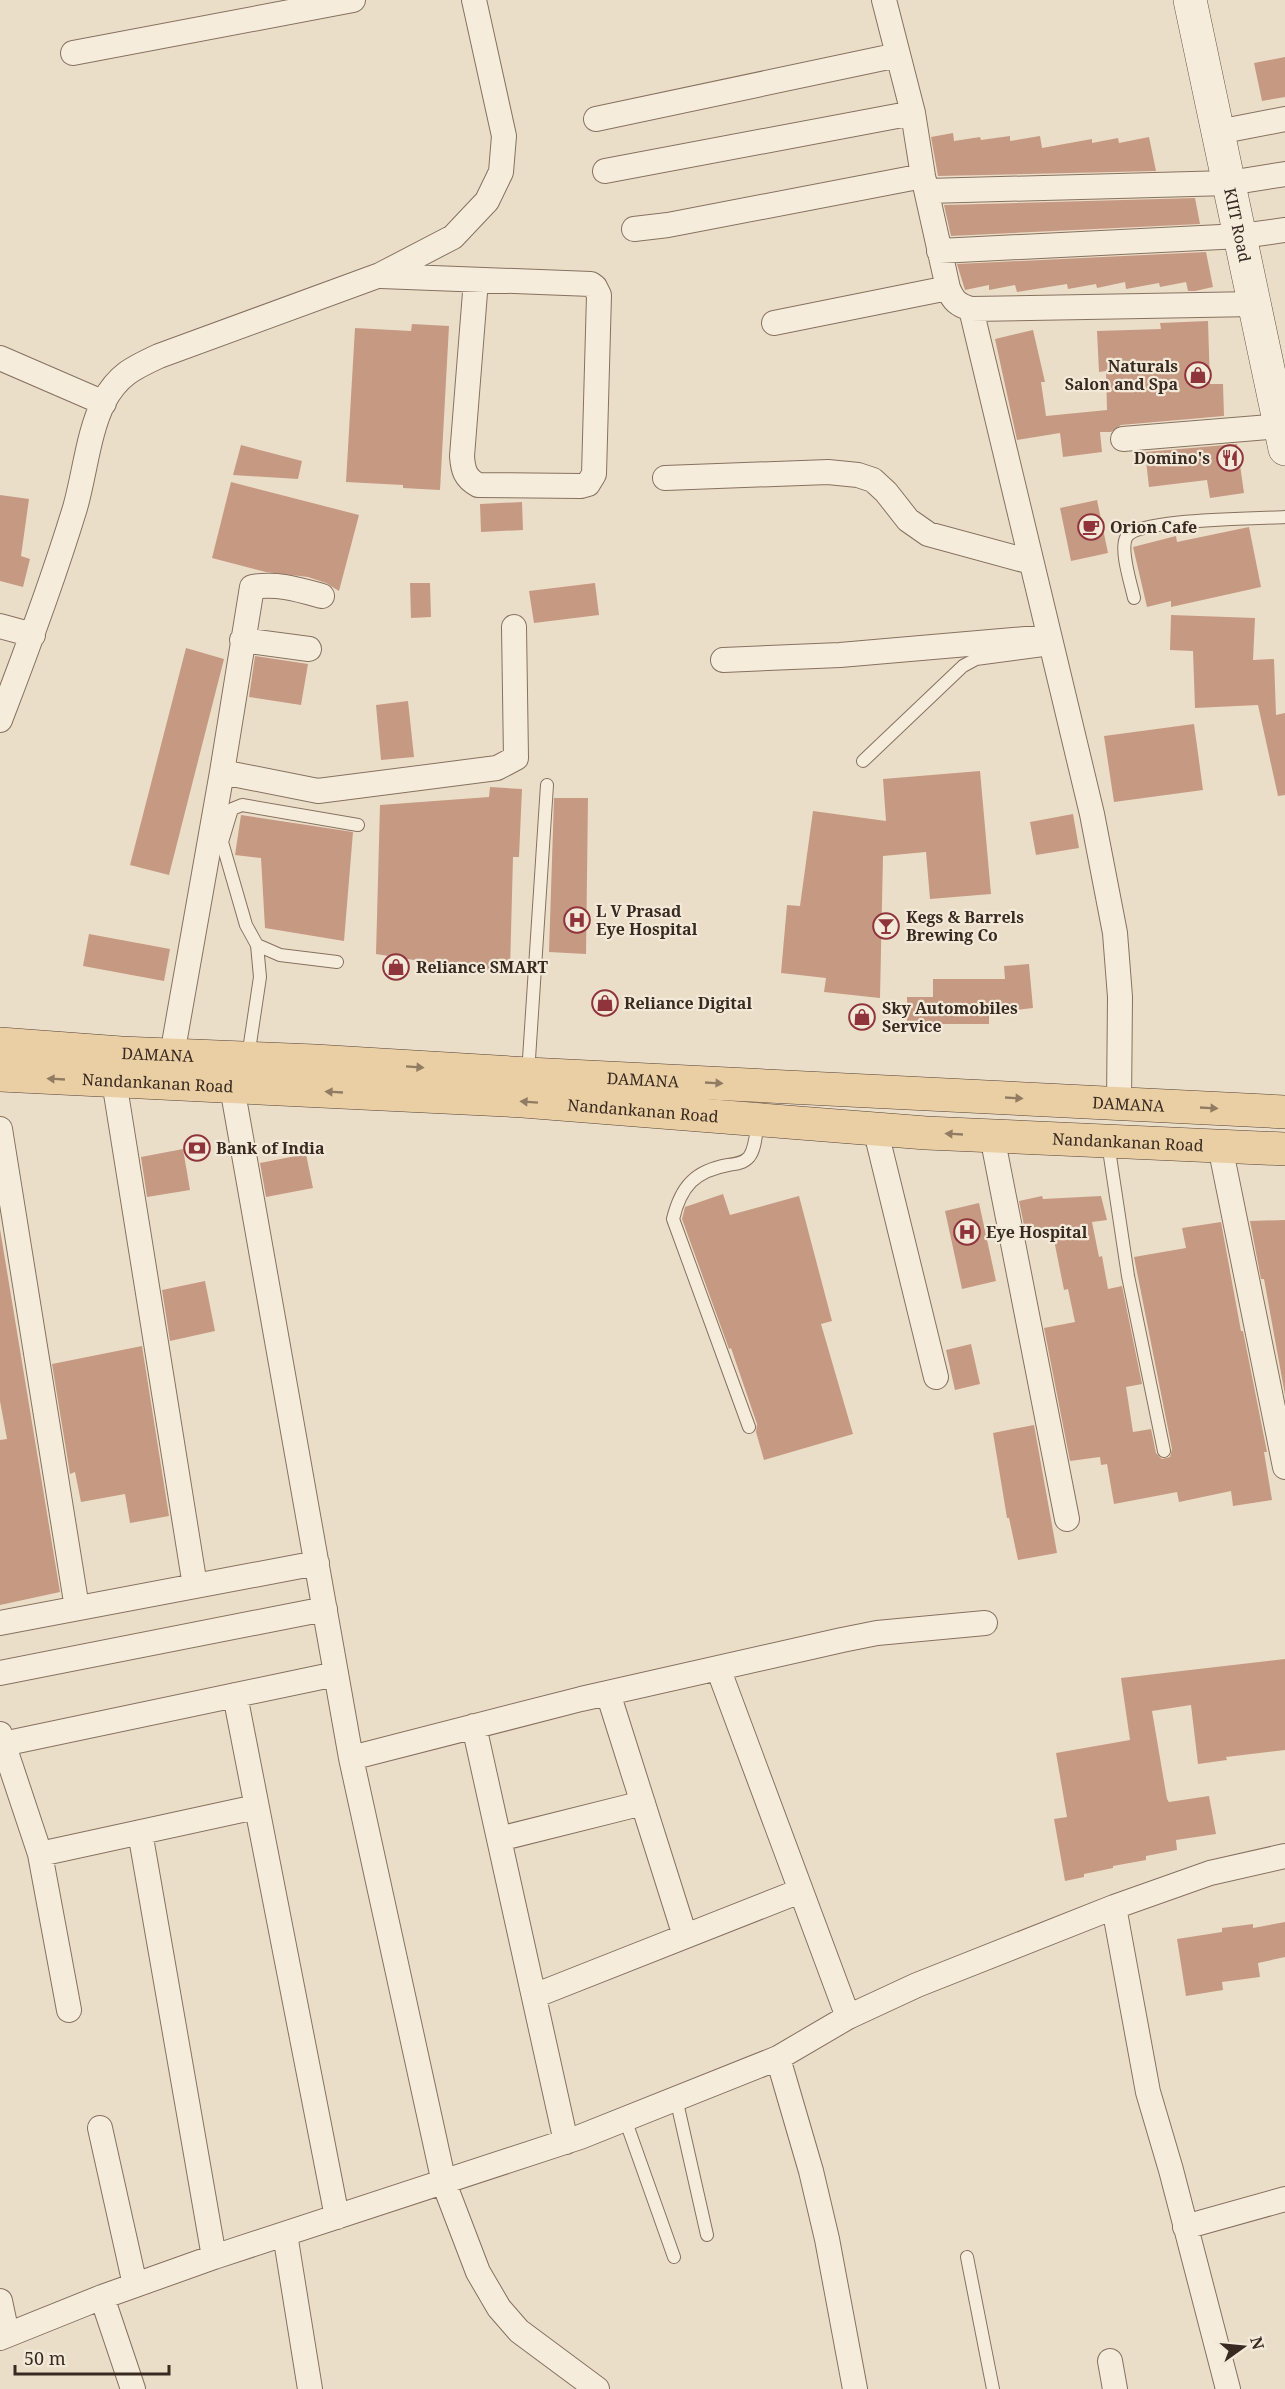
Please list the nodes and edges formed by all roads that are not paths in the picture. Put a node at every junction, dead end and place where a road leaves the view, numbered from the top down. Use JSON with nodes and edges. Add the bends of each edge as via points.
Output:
{"nodes":[{"id":1,"x":353,"y":0,"type":"edge"},
{"id":2,"x":474,"y":0,"type":"edge"},
{"id":3,"x":884,"y":0,"type":"edge"},
{"id":4,"x":1190,"y":0,"type":"edge"},
{"id":5,"x":73,"y":53,"type":"dead end"},
{"id":6,"x":898,"y":55,"type":"junction"},
{"id":7,"x":913,"y":113,"type":"junction"},
{"id":8,"x":596,"y":119,"type":"dead end"},
{"id":9,"x":1285,"y":119,"type":"edge"},
{"id":10,"x":1218,"y":132,"type":"junction"},
{"id":11,"x":605,"y":171,"type":"dead end"},
{"id":12,"x":1285,"y":174,"type":"edge"},
{"id":13,"x":1229,"y":183,"type":"junction"},
{"id":14,"x":925,"y":184,"type":"junction"},
{"id":15,"x":634,"y":229,"type":"dead end"},
{"id":16,"x":1285,"y":230,"type":"edge"},
{"id":17,"x":1241,"y":236,"type":"junction"},
{"id":18,"x":939,"y":251,"type":"junction"},
{"id":19,"x":380,"y":275,"type":"junction"},
{"id":20,"x":476,"y":280,"type":"junction"},
{"id":21,"x":948,"y":288,"type":"junction"},
{"id":22,"x":1256,"y":304,"type":"junction"},
{"id":23,"x":971,"y":309,"type":"junction"},
{"id":24,"x":774,"y":322,"type":"dead end"},
{"id":25,"x":0,"y":358,"type":"edge"},
{"id":26,"x":1277,"y":368,"type":"edge"},
{"id":27,"x":104,"y":403,"type":"junction"},
{"id":28,"x":1283,"y":437,"type":"edge"},
{"id":29,"x":1123,"y":439,"type":"dead end"},
{"id":30,"x":665,"y":478,"type":"dead end"},
{"id":31,"x":1285,"y":517,"type":"edge"},
{"id":32,"x":1031,"y":562,"type":"junction"},
{"id":33,"x":322,"y":596,"type":"dead end"},
{"id":34,"x":1134,"y":598,"type":"dead end"},
{"id":35,"x":0,"y":626,"type":"edge"},
{"id":36,"x":514,"y":627,"type":"dead end"},
{"id":37,"x":33,"y":635,"type":"junction"},
{"id":38,"x":242,"y":640,"type":"junction"},
{"id":39,"x":1049,"y":643,"type":"junction"},
{"id":40,"x":309,"y":649,"type":"dead end"},
{"id":41,"x":723,"y":660,"type":"dead end"},
{"id":42,"x":0,"y":720,"type":"edge"},
{"id":43,"x":863,"y":761,"type":"dead end"},
{"id":44,"x":222,"y":772,"type":"junction"},
{"id":45,"x":547,"y":785,"type":"dead end"},
{"id":46,"x":358,"y":825,"type":"dead end"},
{"id":47,"x":257,"y":945,"type":"junction"},
{"id":48,"x":337,"y":962,"type":"dead end"},
{"id":49,"x":0,"y":1044,"type":"edge"},
{"id":50,"x":172,"y":1055,"type":"junction"},
{"id":51,"x":248,"y":1059,"type":"junction"},
{"id":52,"x":528,"y":1074,"type":"junction"},
{"id":53,"x":0,"y":1075,"type":"edge"},
{"id":54,"x":114,"y":1082,"type":"junction"},
{"id":55,"x":232,"y":1087,"type":"junction"},
{"id":56,"x":1119,"y":1104,"type":"junction"},
{"id":57,"x":1285,"y":1112,"type":"edge"},
{"id":58,"x":758,"y":1119,"type":"junction"},
{"id":59,"x":875,"y":1128,"type":"junction"},
{"id":60,"x":0,"y":1129,"type":"edge"},
{"id":61,"x":992,"y":1136,"type":"junction"},
{"id":62,"x":1108,"y":1141,"type":"junction"},
{"id":63,"x":1220,"y":1146,"type":"junction"},
{"id":64,"x":1285,"y":1149,"type":"edge"},
{"id":65,"x":936,"y":1377,"type":"dead end"},
{"id":66,"x":749,"y":1427,"type":"dead end"},
{"id":67,"x":1164,"y":1451,"type":"dead end"},
{"id":68,"x":1285,"y":1467,"type":"edge"},
{"id":69,"x":1067,"y":1519,"type":"dead end"},
{"id":70,"x":316,"y":1563,"type":"junction"},
{"id":71,"x":195,"y":1586,"type":"junction"},
{"id":72,"x":77,"y":1608,"type":"junction"},
{"id":73,"x":324,"y":1609,"type":"junction"},
{"id":74,"x":0,"y":1623,"type":"edge"},
{"id":75,"x":985,"y":1623,"type":"dead end"},
{"id":76,"x":718,"y":1668,"type":"junction"},
{"id":77,"x":0,"y":1673,"type":"edge"},
{"id":78,"x":336,"y":1674,"type":"junction"},
{"id":79,"x":608,"y":1693,"type":"junction"},
{"id":80,"x":235,"y":1695,"type":"junction"},
{"id":81,"x":474,"y":1726,"type":"junction"},
{"id":82,"x":2,"y":1739,"type":"edge"},
{"id":83,"x":351,"y":1758,"type":"junction"},
{"id":84,"x":643,"y":1803,"type":"junction"},
{"id":85,"x":256,"y":1807,"type":"junction"},
{"id":86,"x":140,"y":1832,"type":"junction"},
{"id":87,"x":499,"y":1839,"type":"junction"},
{"id":88,"x":40,"y":1854,"type":"junction"},
{"id":89,"x":1285,"y":1856,"type":"edge"},
{"id":90,"x":800,"y":1891,"type":"junction"},
{"id":91,"x":1114,"y":1907,"type":"junction"},
{"id":92,"x":684,"y":1936,"type":"junction"},
{"id":93,"x":534,"y":1996,"type":"junction"},
{"id":94,"x":69,"y":2010,"type":"dead end"},
{"id":95,"x":848,"y":2017,"type":"junction"},
{"id":96,"x":778,"y":2058,"type":"junction"},
{"id":97,"x":676,"y":2098,"type":"junction"},
{"id":98,"x":626,"y":2119,"type":"junction"},
{"id":99,"x":100,"y":2128,"type":"dead end"},
{"id":100,"x":566,"y":2142,"type":"junction"},
{"id":101,"x":444,"y":2183,"type":"junction"},
{"id":102,"x":1285,"y":2199,"type":"edge"},
{"id":103,"x":337,"y":2217,"type":"junction"},
{"id":104,"x":1185,"y":2227,"type":"junction"},
{"id":105,"x":285,"y":2234,"type":"junction"},
{"id":106,"x":707,"y":2235,"type":"dead end"},
{"id":107,"x":214,"y":2257,"type":"junction"},
{"id":108,"x":674,"y":2257,"type":"dead end"},
{"id":109,"x":967,"y":2257,"type":"dead end"},
{"id":110,"x":135,"y":2285,"type":"junction"},
{"id":111,"x":102,"y":2297,"type":"junction"},
{"id":112,"x":0,"y":2301,"type":"edge"},
{"id":113,"x":4,"y":2336,"type":"edge"},
{"id":114,"x":1110,"y":2361,"type":"dead end"},
{"id":115,"x":133,"y":2389,"type":"edge"},
{"id":116,"x":310,"y":2389,"type":"edge"},
{"id":117,"x":597,"y":2389,"type":"edge"},
{"id":118,"x":855,"y":2389,"type":"edge"},
{"id":119,"x":993,"y":2389,"type":"edge"},
{"id":120,"x":1115,"y":2389,"type":"edge"},
{"id":121,"x":1228,"y":2389,"type":"edge"}],
"edges":[{"from":1,"to":5,"type":"street"},
{"from":2,"to":19,"type":"street","via":[[504,136],[501,172],[487,201],[453,237]]},
{"from":3,"to":6,"type":"street"},
{"from":4,"to":10,"type":"main road","name":"KIIT Road"},
{"from":6,"to":7,"type":"street"},
{"from":6,"to":8,"type":"street"},
{"from":7,"to":11,"type":"street"},
{"from":7,"to":14,"type":"street"},
{"from":9,"to":10,"type":"street"},
{"from":10,"to":13,"type":"main road","name":"KIIT Road"},
{"from":12,"to":13,"type":"street"},
{"from":13,"to":14,"type":"street"},
{"from":13,"to":17,"type":"main road","name":"KIIT Road"},
{"from":14,"to":15,"type":"street"},
{"from":14,"to":18,"type":"street"},
{"from":16,"to":17,"type":"street"},
{"from":17,"to":18,"type":"street"},
{"from":17,"to":22,"type":"main road","name":"KIIT Road"},
{"from":18,"to":21,"type":"street"},
{"from":19,"to":20,"type":"street"},
{"from":19,"to":27,"type":"street","via":[[149,360],[128,370]]},
{"from":20,"to":20,"type":"street","via":[[595,287],[599,295],[594,474],[588,484],[478,485],[468,479],[462,456]]},
{"from":21,"to":23,"type":"street","via":[[959,306]]},
{"from":21,"to":24,"type":"street"},
{"from":22,"to":23,"type":"street"},
{"from":22,"to":26,"type":"main road","name":"KIIT Road"},
{"from":23,"to":32,"type":"street"},
{"from":25,"to":27,"type":"street"},
{"from":26,"to":28,"type":"main road","name":"KIIT Road"},
{"from":27,"to":37,"type":"street"},
{"from":28,"to":29,"type":"street"},
{"from":30,"to":32,"type":"street","via":[[828,472],[858,475],[873,480],[908,520],[928,534]]},
{"from":31,"to":34,"type":"lane","via":[[1162,524],[1133,531],[1126,539],[1124,552]]},
{"from":32,"to":39,"type":"street"},
{"from":33,"to":38,"type":"street","via":[[286,585],[252,587]]},
{"from":35,"to":37,"type":"street"},
{"from":36,"to":44,"type":"street","via":[[516,759],[497,768],[318,791]]},
{"from":37,"to":42,"type":"street"},
{"from":38,"to":40,"type":"street"},
{"from":38,"to":44,"type":"street"},
{"from":39,"to":41,"type":"street"},
{"from":39,"to":43,"type":"lane","via":[[976,659],[963,666]]},
{"from":39,"to":56,"type":"street","via":[[1092,814],[1115,933],[1120,997]]},
{"from":44,"to":50,"type":"street"},
{"from":45,"to":52,"type":"lane"},
{"from":46,"to":47,"type":"lane","via":[[253,805],[232,809],[222,842],[246,925]]},
{"from":47,"to":48,"type":"lane","via":[[280,955]]},
{"from":47,"to":51,"type":"lane","via":[[260,977]]},
{"from":49,"to":50,"type":"main road","name":"DAMANA"},
{"from":50,"to":51,"type":"main road","name":"DAMANA"},
{"from":51,"to":52,"type":"main road","name":"DAMANA","one_way":true},
{"from":52,"to":56,"type":"main road","name":"DAMANA","one_way":true},
{"from":54,"to":53,"type":"main road","name":"Nandankanan Road","one_way":true},
{"from":54,"to":55,"type":"main road","name":"Nandankanan Road"},
{"from":54,"to":71,"type":"street"},
{"from":58,"to":55,"type":"main road","name":"Nandankanan Road","one_way":true,"via":[[523,1101]]},
{"from":55,"to":70,"type":"street"},
{"from":56,"to":57,"type":"main road","name":"DAMANA","one_way":true},
{"from":58,"to":59,"type":"main road","name":"Nandankanan Road"},
{"from":58,"to":66,"type":"lane","via":[[753,1152],[748,1159],[694,1177],[678,1199],[673,1219]]},
{"from":61,"to":59,"type":"main road","name":"Nandankanan Road","one_way":true},
{"from":59,"to":65,"type":"street"},
{"from":60,"to":72,"type":"street"},
{"from":61,"to":62,"type":"main road","name":"Nandankanan Road"},
{"from":61,"to":69,"type":"street"},
{"from":62,"to":63,"type":"main road","name":"Nandankanan Road"},
{"from":62,"to":67,"type":"lane","via":[[1128,1276]]},
{"from":63,"to":64,"type":"main road","name":"Nandankanan Road"},
{"from":63,"to":68,"type":"street"},
{"from":70,"to":71,"type":"street"},
{"from":70,"to":73,"type":"street"},
{"from":71,"to":72,"type":"street"},
{"from":72,"to":74,"type":"street"},
{"from":73,"to":77,"type":"street"},
{"from":73,"to":78,"type":"street"},
{"from":75,"to":76,"type":"street","via":[[877,1633]]},
{"from":76,"to":79,"type":"street"},
{"from":76,"to":90,"type":"street"},
{"from":78,"to":80,"type":"street"},
{"from":78,"to":83,"type":"street"},
{"from":79,"to":81,"type":"street"},
{"from":79,"to":84,"type":"street"},
{"from":80,"to":82,"type":"street"},
{"from":80,"to":85,"type":"street"},
{"from":81,"to":83,"type":"street"},
{"from":81,"to":87,"type":"street"},
{"from":82,"to":88,"type":"street"},
{"from":83,"to":101,"type":"street"},
{"from":84,"to":87,"type":"street"},
{"from":84,"to":92,"type":"street"},
{"from":85,"to":86,"type":"street"},
{"from":85,"to":103,"type":"street"},
{"from":86,"to":88,"type":"street"},
{"from":86,"to":107,"type":"street"},
{"from":87,"to":93,"type":"street"},
{"from":88,"to":94,"type":"street"},
{"from":89,"to":91,"type":"street","via":[[1210,1873]]},
{"from":90,"to":92,"type":"street"},
{"from":90,"to":95,"type":"street"},
{"from":91,"to":95,"type":"street","via":[[917,1985]]},
{"from":91,"to":104,"type":"street","via":[[1148,2092]]},
{"from":92,"to":93,"type":"street"},
{"from":93,"to":100,"type":"street"},
{"from":95,"to":96,"type":"street"},
{"from":96,"to":97,"type":"street"},
{"from":96,"to":118,"type":"street","via":[[827,2239]]},
{"from":97,"to":98,"type":"street"},
{"from":97,"to":106,"type":"lane"},
{"from":98,"to":100,"type":"street"},
{"from":98,"to":108,"type":"lane"},
{"from":99,"to":110,"type":"street"},
{"from":100,"to":101,"type":"street"},
{"from":101,"to":103,"type":"street"},
{"from":101,"to":117,"type":"street","via":[[478,2272],[499,2308],[519,2331]]},
{"from":102,"to":104,"type":"street"},
{"from":103,"to":105,"type":"street"},
{"from":104,"to":121,"type":"street"},
{"from":105,"to":107,"type":"street"},
{"from":105,"to":116,"type":"street"},
{"from":107,"to":110,"type":"street"},
{"from":109,"to":119,"type":"lane"},
{"from":110,"to":111,"type":"street"},
{"from":111,"to":113,"type":"street"},
{"from":111,"to":115,"type":"street"},
{"from":112,"to":113,"type":"street"},
{"from":114,"to":120,"type":"street"}]}
